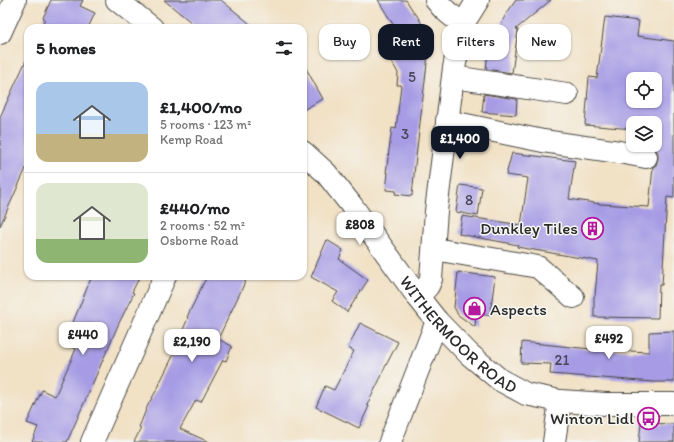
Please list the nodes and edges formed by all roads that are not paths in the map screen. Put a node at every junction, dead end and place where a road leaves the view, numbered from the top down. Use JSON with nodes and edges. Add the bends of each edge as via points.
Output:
{"nodes":[{"id":1,"x":15,"y":0,"type":"edge"},
{"id":2,"x":117,"y":0,"type":"edge"},
{"id":3,"x":436,"y":0,"type":"edge"},
{"id":4,"x":478,"y":0,"type":"edge"},
{"id":5,"x":147,"y":24,"type":"edge"},
{"id":6,"x":463,"y":24,"type":"joint"},
{"id":7,"x":0,"y":33,"type":"edge"},
{"id":8,"x":456,"y":60,"type":"edge"},
{"id":9,"x":453,"y":77,"type":"junction"},
{"id":10,"x":567,"y":94,"type":"dead end"},
{"id":11,"x":447,"y":121,"type":"junction"},
{"id":12,"x":307,"y":156,"type":"edge"},
{"id":13,"x":646,"y":157,"type":"dead end"},
{"id":14,"x":434,"y":249,"type":"junction"},
{"id":15,"x":163,"y":280,"type":"edge"},
{"id":16,"x":418,"y":297,"type":"junction"},
{"id":17,"x":573,"y":297,"type":"dead end"},
{"id":18,"x":437,"y":321,"type":"junction"},
{"id":19,"x":560,"y":401,"type":"junction"},
{"id":20,"x":674,"y":404,"type":"edge"},
{"id":21,"x":92,"y":442,"type":"edge"},
{"id":22,"x":390,"y":442,"type":"edge"},
{"id":23,"x":554,"y":442,"type":"edge"}],
"edges":[{"from":1,"to":7,"type":"street"},
{"from":2,"to":5,"type":"street"},
{"from":3,"to":6,"type":"street","via":[[452,17]]},
{"from":4,"to":6,"type":"street"},
{"from":8,"to":9,"type":"street"},
{"from":9,"to":10,"type":"street"},
{"from":9,"to":11,"type":"street"},
{"from":11,"to":13,"type":"street","via":[[543,141]]},
{"from":11,"to":14,"type":"street"},
{"from":12,"to":16,"type":"street","name":"WITHERMOOR ROAD","via":[[326,173]]},
{"from":14,"to":16,"type":"street","via":[[431,279]]},
{"from":14,"to":17,"type":"street","via":[[538,267]]},
{"from":15,"to":21,"type":"street"},
{"from":16,"to":18,"type":"street","name":"WITHERMOOR ROAD"},
{"from":18,"to":19,"type":"street","name":"WITHERMOOR ROAD","via":[[468,354],[500,380],[526,394]]},
{"from":18,"to":22,"type":"street"},
{"from":19,"to":20,"type":"street","name":"WITHERMOOR ROAD"},
{"from":19,"to":23,"type":"street"}]}
